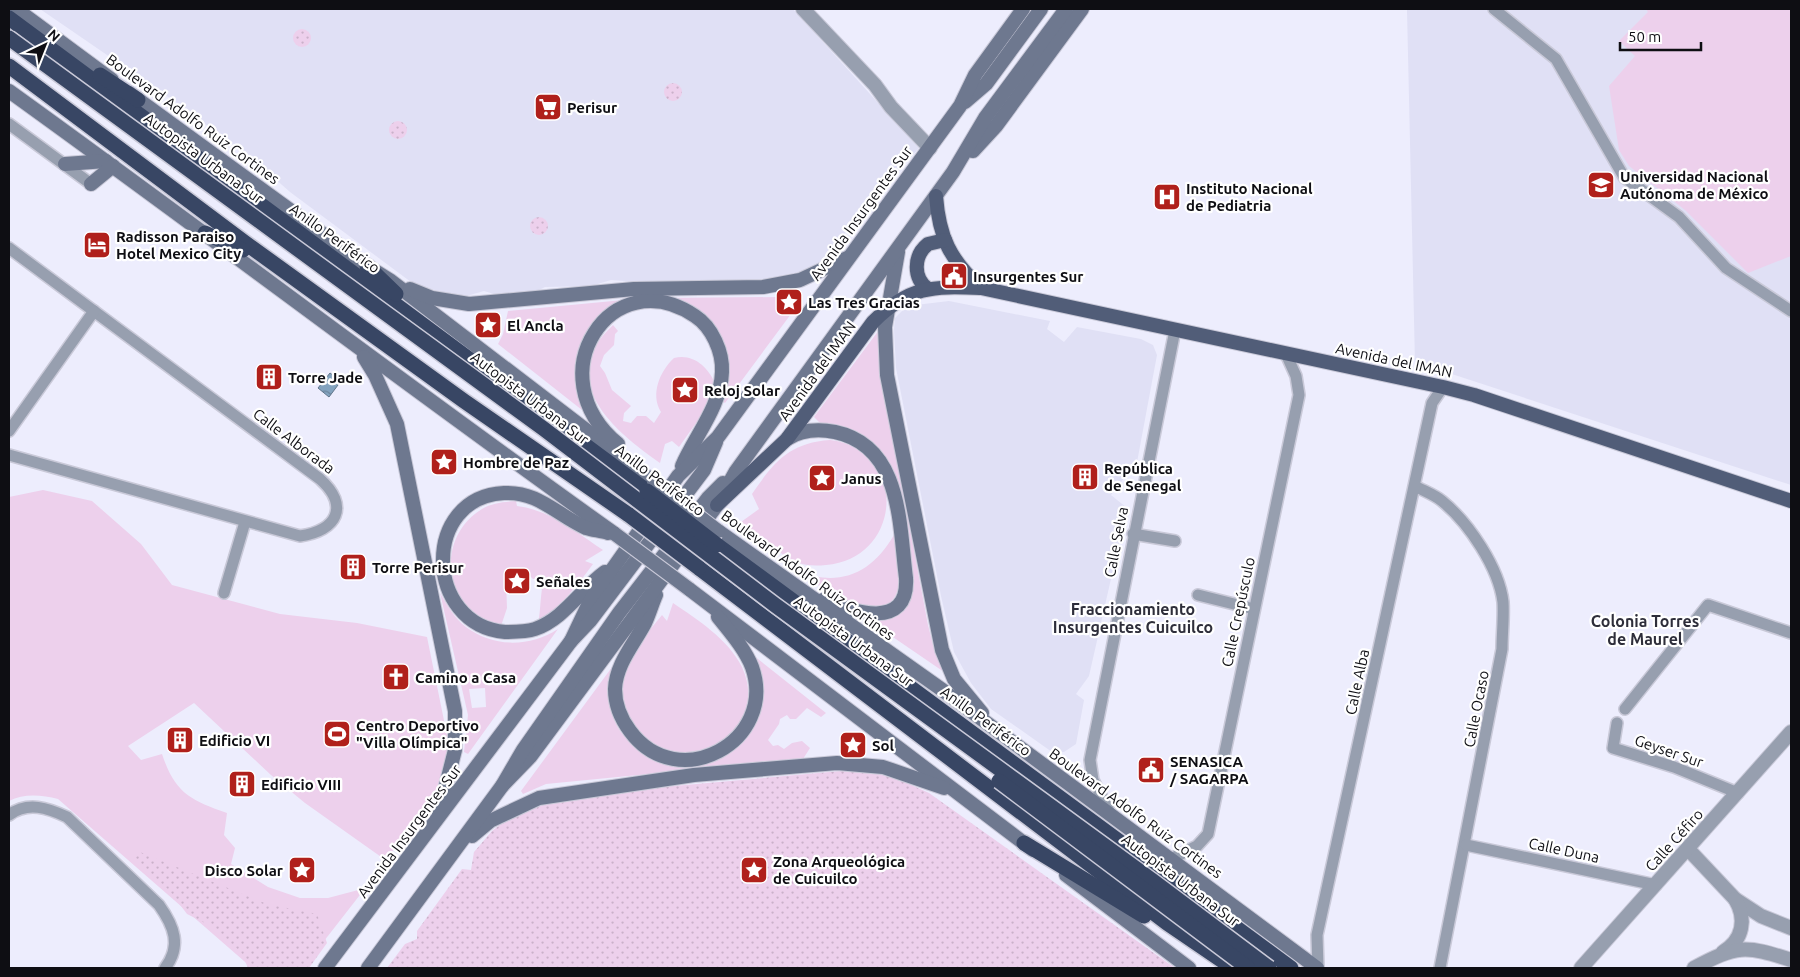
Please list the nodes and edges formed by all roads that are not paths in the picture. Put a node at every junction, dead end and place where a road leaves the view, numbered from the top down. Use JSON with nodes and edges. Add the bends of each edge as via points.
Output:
{"nodes":[{"id":1,"x":16,"y":9,"type":"edge"},
{"id":2,"x":804,"y":9,"type":"edge"},
{"id":3,"x":1023,"y":9,"type":"edge"},
{"id":4,"x":1041,"y":9,"type":"edge"},
{"id":5,"x":1066,"y":9,"type":"edge"},
{"id":6,"x":1082,"y":9,"type":"edge"},
{"id":7,"x":1494,"y":9,"type":"edge"},
{"id":8,"x":9,"y":14,"type":"edge"},
{"id":9,"x":9,"y":18,"type":"edge"},
{"id":10,"x":9,"y":38,"type":"edge"},
{"id":11,"x":9,"y":49,"type":"edge"},
{"id":12,"x":9,"y":66,"type":"edge"},
{"id":13,"x":9,"y":91,"type":"edge"},
{"id":14,"x":138,"y":100,"type":"junction"},
{"id":15,"x":960,"y":106,"type":"junction"},
{"id":16,"x":9,"y":124,"type":"edge"},
{"id":17,"x":930,"y":148,"type":"junction"},
{"id":18,"x":109,"y":163,"type":"junction"},
{"id":19,"x":65,"y":164,"type":"junction"},
{"id":20,"x":953,"y":172,"type":"junction"},
{"id":21,"x":91,"y":184,"type":"joint"},
{"id":22,"x":936,"y":196,"type":"junction"},
{"id":23,"x":205,"y":233,"type":"junction"},
{"id":24,"x":946,"y":240,"type":"junction"},
{"id":25,"x":9,"y":248,"type":"edge"},
{"id":26,"x":898,"y":248,"type":"junction"},
{"id":27,"x":850,"y":256,"type":"junction"},
{"id":28,"x":367,"y":266,"type":"junction"},
{"id":29,"x":391,"y":281,"type":"junction"},
{"id":30,"x":305,"y":286,"type":"junction"},
{"id":31,"x":981,"y":288,"type":"junction"},
{"id":32,"x":928,"y":289,"type":"junction"},
{"id":33,"x":887,"y":308,"type":"junction"},
{"id":34,"x":1791,"y":311,"type":"edge"},
{"id":35,"x":94,"y":312,"type":"junction"},
{"id":36,"x":1175,"y":330,"type":"junction"},
{"id":37,"x":360,"y":350,"type":"junction"},
{"id":38,"x":1286,"y":354,"type":"junction"},
{"id":39,"x":1426,"y":383,"type":"junction"},
{"id":40,"x":1443,"y":387,"type":"junction"},
{"id":41,"x":513,"y":391,"type":"junction"},
{"id":42,"x":1432,"y":403,"type":"junction"},
{"id":43,"x":9,"y":431,"type":"edge"},
{"id":44,"x":718,"y":437,"type":"junction"},
{"id":45,"x":787,"y":439,"type":"junction"},
{"id":46,"x":9,"y":455,"type":"edge"},
{"id":47,"x":736,"y":471,"type":"junction"},
{"id":48,"x":678,"y":476,"type":"junction"},
{"id":49,"x":651,"y":484,"type":"junction"},
{"id":50,"x":1415,"y":486,"type":"junction"},
{"id":51,"x":1791,"y":501,"type":"edge"},
{"id":52,"x":717,"y":505,"type":"junction"},
{"id":53,"x":245,"y":522,"type":"junction"},
{"id":54,"x":615,"y":534,"type":"junction"},
{"id":55,"x":1133,"y":534,"type":"junction"},
{"id":56,"x":717,"y":538,"type":"junction"},
{"id":57,"x":1175,"y":541,"type":"dead end"},
{"id":58,"x":614,"y":566,"type":"junction"},
{"id":59,"x":660,"y":582,"type":"junction"},
{"id":60,"x":801,"y":591,"type":"junction"},
{"id":61,"x":224,"y":593,"type":"dead end"},
{"id":62,"x":1198,"y":595,"type":"dead end"},
{"id":63,"x":704,"y":601,"type":"junction"},
{"id":64,"x":1254,"y":610,"type":"junction"},
{"id":65,"x":1791,"y":633,"type":"edge"},
{"id":66,"x":571,"y":641,"type":"junction"},
{"id":67,"x":1625,"y":709,"type":"dead end"},
{"id":68,"x":1617,"y":723,"type":"dead end"},
{"id":69,"x":996,"y":729,"type":"junction"},
{"id":70,"x":1791,"y":732,"type":"edge"},
{"id":71,"x":502,"y":786,"type":"junction"},
{"id":72,"x":958,"y":793,"type":"junction"},
{"id":73,"x":1738,"y":793,"type":"junction"},
{"id":74,"x":9,"y":815,"type":"edge"},
{"id":75,"x":1112,"y":816,"type":"junction"},
{"id":76,"x":436,"y":823,"type":"junction"},
{"id":77,"x":1024,"y":843,"type":"junction"},
{"id":78,"x":1466,"y":845,"type":"junction"},
{"id":79,"x":456,"y":849,"type":"junction"},
{"id":80,"x":1688,"y":849,"type":"junction"},
{"id":81,"x":1171,"y":859,"type":"junction"},
{"id":82,"x":1656,"y":885,"type":"junction"},
{"id":83,"x":1735,"y":899,"type":"junction"},
{"id":84,"x":1791,"y":928,"type":"edge"},
{"id":85,"x":1722,"y":953,"type":"junction"},
{"id":86,"x":1791,"y":960,"type":"edge"},
{"id":87,"x":166,"y":968,"type":"edge"},
{"id":88,"x":325,"y":968,"type":"edge"},
{"id":89,"x":368,"y":968,"type":"edge"},
{"id":90,"x":1189,"y":968,"type":"edge"},
{"id":91,"x":1231,"y":968,"type":"edge"},
{"id":92,"x":1248,"y":968,"type":"edge"},
{"id":93,"x":1269,"y":968,"type":"edge"},
{"id":94,"x":1291,"y":968,"type":"edge"},
{"id":95,"x":1318,"y":968,"type":"edge"},
{"id":96,"x":1440,"y":968,"type":"edge"},
{"id":97,"x":1581,"y":968,"type":"edge"},
{"id":98,"x":1694,"y":968,"type":"edge"}],
"edges":[{"from":1,"to":14,"type":"main road","name":"Boulevard Adolfo Ruiz Cortines"},
{"from":2,"to":17,"type":"street"},
{"from":3,"to":15,"type":"main road","name":"Avenida Insurgentes Sur","via":[[975,75]]},
{"from":4,"to":15,"type":"main road","name":"Avenida Insurgentes Sur","via":[[986,84]]},
{"from":5,"to":20,"type":"main road","via":[[986,118]]},
{"from":6,"to":20,"type":"main road","via":[[996,126]]},
{"from":7,"to":34,"type":"street","via":[[1556,59],[1624,177],[1679,217],[1726,268]]},
{"from":8,"to":14,"type":"highway"},
{"from":9,"to":41,"type":"highway","name":"Anillo Periférico"},
{"from":10,"to":93,"type":"highway","name":"Autopista Urbana Sur","bridge":true,"via":[[528,417],[774,605]]},
{"from":11,"to":92,"type":"highway","name":"Autopista Urbana Sur","bridge":true,"via":[[542,439]]},
{"from":12,"to":30,"type":"highway"},
{"from":13,"to":18,"type":"main road"},
{"from":14,"to":28,"type":"main road","name":"Boulevard Adolfo Ruiz Cortines"},
{"from":15,"to":17,"type":"main road","name":"Avenida Insurgentes Sur"},
{"from":16,"to":19,"type":"street"},
{"from":17,"to":27,"type":"main road","name":"Avenida Insurgentes Sur"},
{"from":18,"to":19,"type":"main road"},
{"from":18,"to":21,"type":"main road"},
{"from":18,"to":23,"type":"main road"},
{"from":19,"to":21,"type":"street"},
{"from":20,"to":22,"type":"main road"},
{"from":22,"to":24,"type":"main road","name":"Avenida del IMAN","via":[[938,220]]},
{"from":22,"to":26,"type":"main road"},
{"from":23,"to":30,"type":"highway","via":[[235,245],[290,281]]},
{"from":23,"to":37,"type":"main road"},
{"from":24,"to":31,"type":"main road","name":"Avenida del IMAN","via":[[961,270]]},
{"from":24,"to":32,"type":"main road","via":[[928,244],[917,261],[918,277]]},
{"from":25,"to":35,"type":"street","name":"Calle Alborada"},
{"from":26,"to":33,"type":"main road"},
{"from":26,"to":47,"type":"main road"},
{"from":27,"to":29,"type":"main road","via":[[800,280],[763,287],[634,289],[492,303],[432,298]]},
{"from":27,"to":44,"type":"main road","name":"Avenida Insurgentes Sur"},
{"from":28,"to":29,"type":"main road","name":"Boulevard Adolfo Ruiz Cortines"},
{"from":28,"to":41,"type":"highway","via":[[412,309]]},
{"from":29,"to":49,"type":"main road","name":"Boulevard Adolfo Ruiz Cortines"},
{"from":30,"to":91,"type":"highway","bridge":true,"via":[[629,515],[1167,923]]},
{"from":31,"to":32,"type":"main road","name":"Avenida del IMAN"},
{"from":31,"to":36,"type":"main road","name":"Avenida del IMAN"},
{"from":32,"to":33,"type":"main road","name":"Avenida del IMAN","via":[[901,297]]},
{"from":33,"to":45,"type":"main road","name":"Avenida del IMAN","via":[[873,322]]},
{"from":33,"to":69,"type":"main road","via":[[886,375],[942,650],[954,679]]},
{"from":35,"to":43,"type":"street"},
{"from":35,"to":53,"type":"street","name":"Calle Alborada","via":[[320,478],[336,497],[335,518],[314,534],[300,536]]},
{"from":36,"to":38,"type":"main road","name":"Avenida del IMAN"},
{"from":36,"to":55,"type":"street","name":"Calle Selva"},
{"from":37,"to":54,"type":"main road"},
{"from":37,"to":76,"type":"main road","via":[[397,424],[455,711],[455,750]]},
{"from":38,"to":39,"type":"main road","name":"Avenida del IMAN"},
{"from":38,"to":64,"type":"street","name":"Calle Crepúsculo","via":[[1296,376],[1299,395]]},
{"from":39,"to":40,"type":"main road","name":"Avenida del IMAN"},
{"from":39,"to":42,"type":"street","name":"Calle Alba"},
{"from":40,"to":42,"type":"street","name":"Calle Alba"},
{"from":40,"to":51,"type":"main road","name":"Avenida del IMAN"},
{"from":41,"to":49,"type":"highway","name":"Anillo Periférico"},
{"from":42,"to":50,"type":"street","name":"Calle Alba"},
{"from":44,"to":48,"type":"main road","name":"Avenida Insurgentes Sur"},
{"from":44,"to":66,"type":"main road","name":"Avenida Insurgentes Sur","via":[[704,470],[590,621]]},
{"from":45,"to":52,"type":"main road","name":"Avenida del IMAN"},
{"from":45,"to":60,"type":"main road","via":[[802,432],[832,431],[858,441],[877,457],[892,484],[906,578],[904,594],[897,606],[877,615],[845,609]]},
{"from":46,"to":53,"type":"street","name":"Calle Alborada"},
{"from":47,"to":52,"type":"main road"},
{"from":47,"to":71,"type":"main road","via":[[708,498],[619,614],[522,750]]},
{"from":48,"to":49,"type":"main road","via":[[714,406],[721,380],[720,356],[710,331],[684,309],[661,301],[636,303],[616,312],[595,332],[586,347],[580,375],[588,404],[598,423],[641,464]]},
{"from":48,"to":58,"type":"main road","name":"Avenida Insurgentes Sur"},
{"from":49,"to":56,"type":"highway","name":"Anillo Periférico","bridge":true},
{"from":50,"to":78,"type":"street","name":"Calle Ocaso","via":[[1441,500],[1459,517],[1479,544],[1503,601],[1502,649]]},
{"from":50,"to":95,"type":"street","name":"Calle Alba","via":[[1317,935]]},
{"from":52,"to":59,"type":"main road"},
{"from":53,"to":61,"type":"street"},
{"from":54,"to":58,"type":"main road","via":[[587,528],[547,503],[529,496],[511,493],[491,495],[474,502],[451,526],[445,540],[442,566],[448,589],[463,613],[481,625],[507,632],[534,629],[544,624]]},
{"from":54,"to":63,"type":"main road","bridge":true},
{"from":55,"to":57,"type":"street"},
{"from":55,"to":75,"type":"street","name":"Calle Selva","via":[[1090,760],[1093,780]]},
{"from":56,"to":60,"type":"main road","name":"Boulevard Adolfo Ruiz Cortines"},
{"from":56,"to":94,"type":"highway","name":"Anillo Periférico"},
{"from":58,"to":66,"type":"main road","name":"Avenida Insurgentes Sur","via":[[586,608]]},
{"from":59,"to":63,"type":"main road","via":[[646,622],[620,666],[615,691],[622,719],[633,736],[648,749],[678,760],[706,758],[729,745],[746,724],[756,696],[754,675],[746,655]]},
{"from":59,"to":71,"type":"main road","via":[[530,757]]},
{"from":60,"to":69,"type":"main road","name":"Boulevard Adolfo Ruiz Cortines"},
{"from":62,"to":64,"type":"street"},
{"from":63,"to":72,"type":"main road"},
{"from":64,"to":81,"type":"street","name":"Calle Crepúsculo","via":[[1208,834],[1197,846]]},
{"from":65,"to":67,"type":"street","via":[[1708,604]]},
{"from":66,"to":76,"type":"main road","name":"Avenida Insurgentes Sur"},
{"from":68,"to":73,"type":"street","name":"Geyser Sur","via":[[1613,748],[1674,767]]},
{"from":69,"to":75,"type":"main road","name":"Boulevard Adolfo Ruiz Cortines"},
{"from":70,"to":73,"type":"street","name":"Calle Céfiro"},
{"from":71,"to":79,"type":"main road"},
{"from":72,"to":77,"type":"main road"},
{"from":72,"to":79,"type":"main road","via":[[883,767],[837,763],[694,774],[539,798],[490,821]]},
{"from":73,"to":80,"type":"street","name":"Calle Céfiro"},
{"from":74,"to":87,"type":"street","via":[[30,806],[47,808],[66,817],[159,905],[175,934],[175,948]]},
{"from":75,"to":81,"type":"main road","name":"Boulevard Adolfo Ruiz Cortines"},
{"from":76,"to":88,"type":"main road","name":"Avenida Insurgentes Sur"},
{"from":77,"to":90,"type":"main road"},
{"from":77,"to":91,"type":"highway"},
{"from":78,"to":82,"type":"street","name":"Calle Duna"},
{"from":78,"to":96,"type":"street","name":"Calle Ocaso"},
{"from":79,"to":89,"type":"main road"},
{"from":80,"to":82,"type":"street","name":"Calle Céfiro"},
{"from":80,"to":83,"type":"street"},
{"from":81,"to":95,"type":"main road","name":"Boulevard Adolfo Ruiz Cortines"},
{"from":82,"to":97,"type":"street","name":"Calle Céfiro"},
{"from":83,"to":84,"type":"street","via":[[1760,916]]},
{"from":83,"to":85,"type":"street","via":[[1742,916],[1742,929],[1737,940]]},
{"from":85,"to":86,"type":"street","via":[[1760,950]]},
{"from":85,"to":98,"type":"street"}]}
